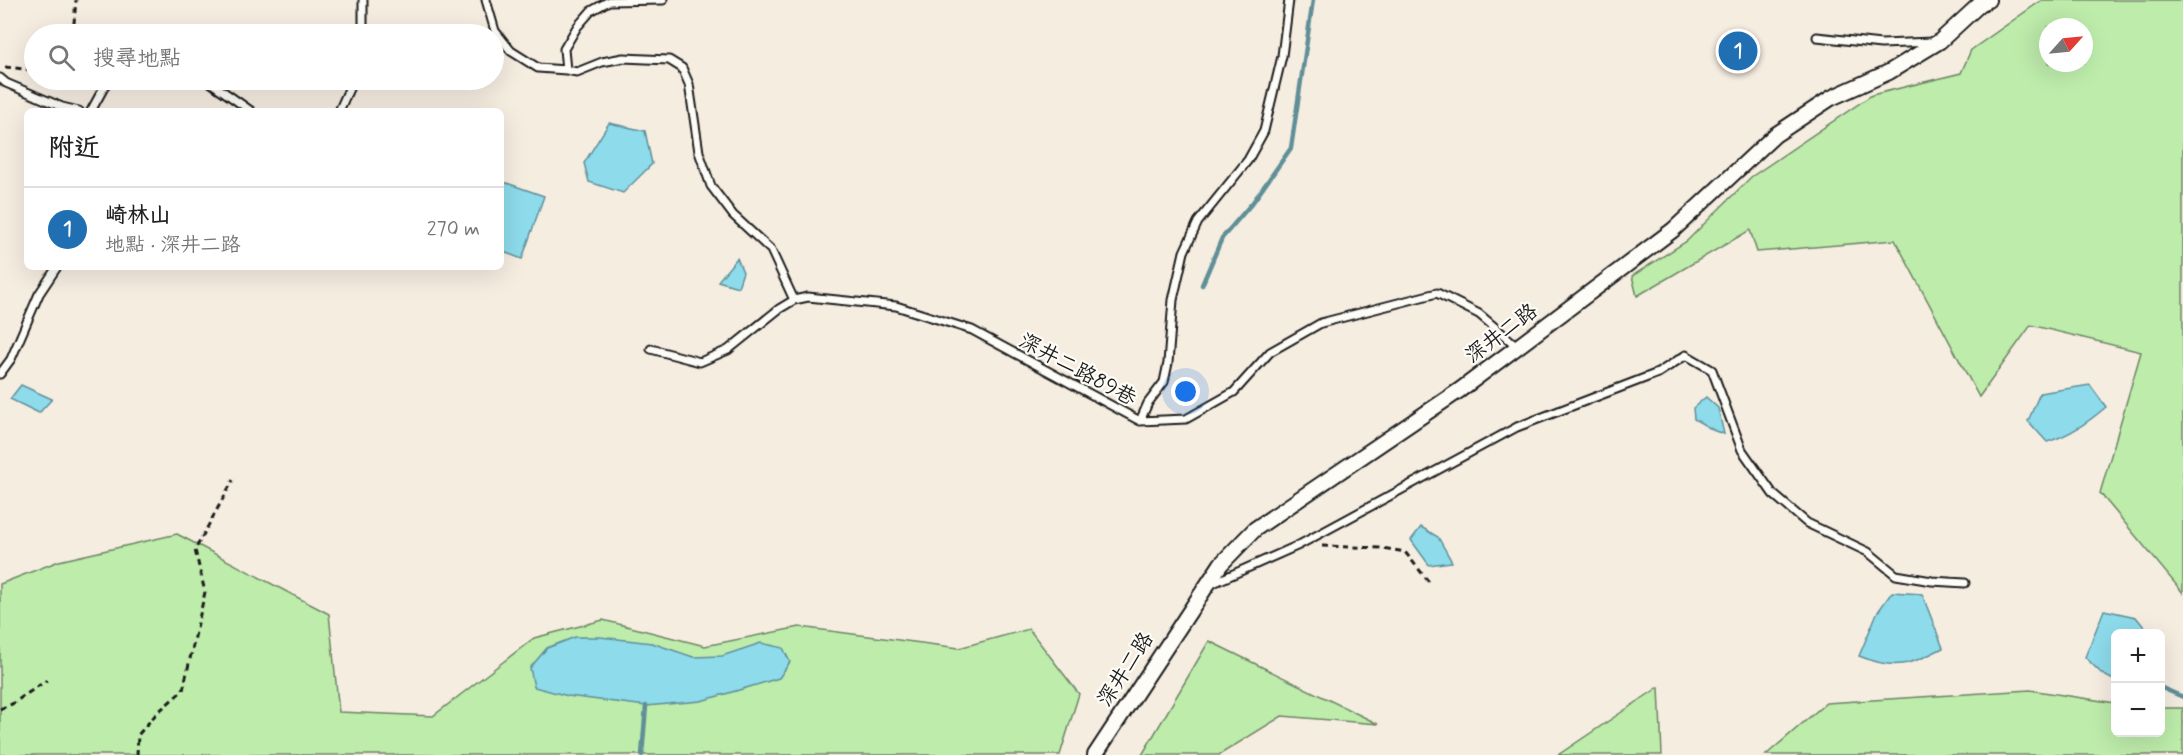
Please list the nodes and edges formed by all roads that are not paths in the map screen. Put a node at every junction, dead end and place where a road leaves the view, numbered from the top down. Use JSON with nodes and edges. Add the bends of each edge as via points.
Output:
{"nodes":[{"id":1,"x":363,"y":0,"type":"edge"},
{"id":2,"x":486,"y":0,"type":"edge"},
{"id":3,"x":663,"y":0,"type":"edge"},
{"id":4,"x":1289,"y":0,"type":"edge"},
{"id":5,"x":1988,"y":0,"type":"edge"},
{"id":6,"x":363,"y":24,"type":"edge"},
{"id":7,"x":493,"y":24,"type":"edge"},
{"id":8,"x":1816,"y":37,"type":"dead end"},
{"id":9,"x":1940,"y":41,"type":"junction"},
{"id":10,"x":504,"y":42,"type":"edge"},
{"id":11,"x":566,"y":70,"type":"junction"},
{"id":12,"x":0,"y":78,"type":"edge"},
{"id":13,"x":103,"y":90,"type":"edge"},
{"id":14,"x":221,"y":90,"type":"edge"},
{"id":15,"x":348,"y":90,"type":"edge"},
{"id":16,"x":66,"y":108,"type":"edge"},
{"id":17,"x":94,"y":108,"type":"edge"},
{"id":18,"x":247,"y":108,"type":"edge"},
{"id":19,"x":340,"y":108,"type":"edge"},
{"id":20,"x":55,"y":270,"type":"edge"},
{"id":21,"x":794,"y":300,"type":"junction"},
{"id":22,"x":1518,"y":347,"type":"junction"},
{"id":23,"x":651,"y":349,"type":"dead end"},
{"id":24,"x":0,"y":374,"type":"edge"},
{"id":25,"x":1140,"y":421,"type":"junction"},
{"id":26,"x":1965,"y":583,"type":"dead end"},
{"id":27,"x":1204,"y":588,"type":"junction"},
{"id":28,"x":1095,"y":755,"type":"edge"}],
"edges":[{"from":1,"to":6,"type":"lane"},
{"from":2,"to":7,"type":"lane"},
{"from":3,"to":11,"type":"lane","via":[[609,0],[591,11],[564,49]]},
{"from":4,"to":25,"type":"lane","via":[[1282,56],[1263,131],[1248,160],[1198,222],[1184,252],[1173,300],[1164,382]]},
{"from":5,"to":9,"type":"street","name":"深井二路"},
{"from":8,"to":9,"type":"lane","via":[[1881,44]]},
{"from":9,"to":22,"type":"street","name":"深井二路","via":[[1889,72],[1831,98],[1775,135],[1673,230]]},
{"from":10,"to":11,"type":"lane","via":[[538,68]]},
{"from":11,"to":21,"type":"lane","via":[[577,72],[623,58],[669,60],[682,68],[689,84],[699,152],[711,186],[733,215],[771,250]]},
{"from":12,"to":16,"type":"lane"},
{"from":13,"to":17,"type":"lane"},
{"from":14,"to":18,"type":"lane"},
{"from":15,"to":19,"type":"lane"},
{"from":20,"to":24,"type":"lane"},
{"from":21,"to":23,"type":"lane","via":[[728,350],[700,362]]},
{"from":21,"to":25,"type":"lane","name":"深井二路89巷","via":[[808,297],[896,306],[972,330]]},
{"from":22,"to":25,"type":"lane","name":"深井二路89巷","via":[[1479,314],[1437,293],[1321,323],[1270,352],[1234,392],[1186,419]]},
{"from":22,"to":27,"type":"street","name":"深井二路","via":[[1255,529]]},
{"from":26,"to":27,"type":"lane","via":[[1896,575],[1868,552],[1807,522],[1773,494],[1742,450],[1712,370],[1686,355],[1658,373],[1517,427],[1299,545]]},
{"from":27,"to":28,"type":"street","name":"深井二路"}]}
